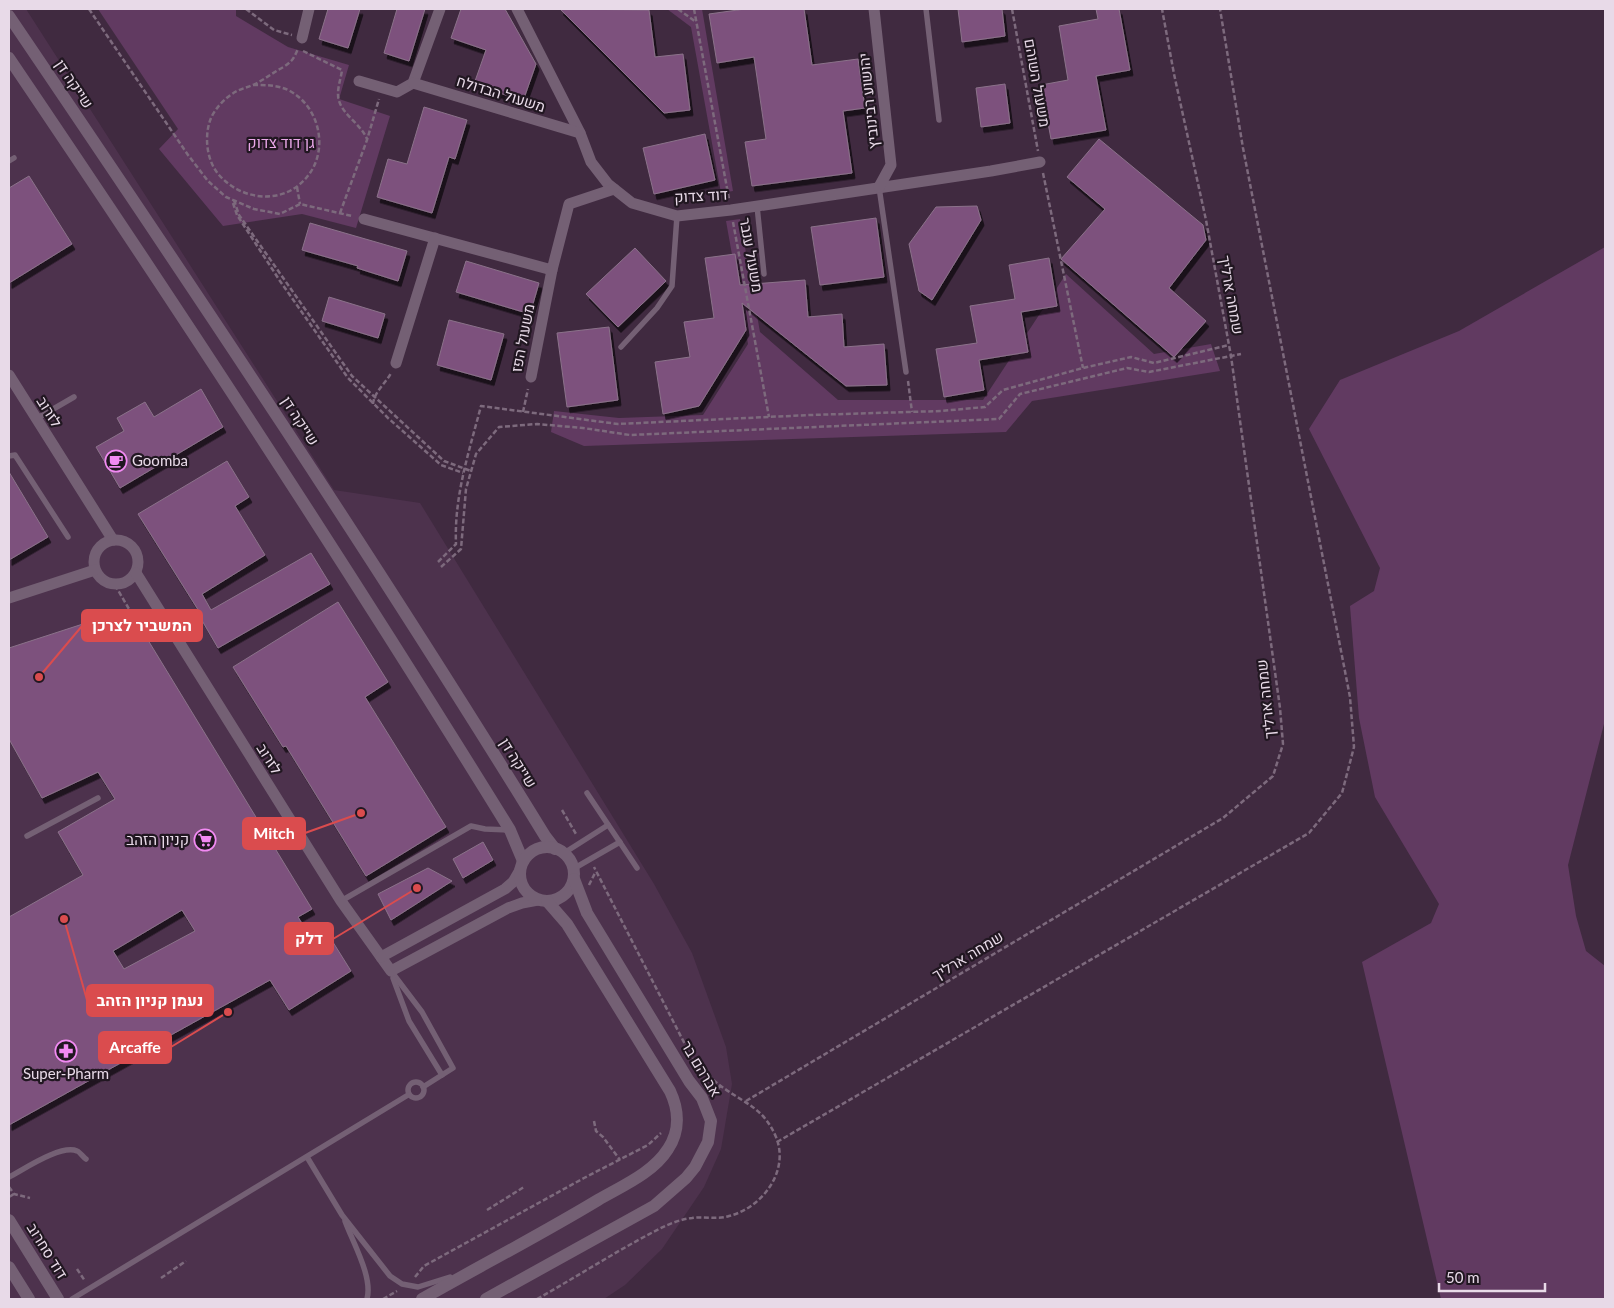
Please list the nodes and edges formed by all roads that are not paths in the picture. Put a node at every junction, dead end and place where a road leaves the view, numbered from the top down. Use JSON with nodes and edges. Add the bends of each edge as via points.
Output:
{"nodes":[{"id":1,"x":309,"y":9,"type":"edge"},
{"id":2,"x":440,"y":9,"type":"edge"},
{"id":3,"x":518,"y":9,"type":"edge"},
{"id":4,"x":874,"y":9,"type":"edge"},
{"id":5,"x":926,"y":9,"type":"edge"},
{"id":6,"x":9,"y":16,"type":"edge"},
{"id":7,"x":300,"y":43,"type":"road end"},
{"id":8,"x":9,"y":58,"type":"edge"},
{"id":9,"x":359,"y":82,"type":"dead end"},
{"id":10,"x":413,"y":83,"type":"junction"},
{"id":11,"x":939,"y":120,"type":"dead end"},
{"id":12,"x":580,"y":133,"type":"junction"},
{"id":13,"x":1040,"y":162,"type":"road end"},
{"id":14,"x":880,"y":188,"type":"junction"},
{"id":15,"x":614,"y":189,"type":"junction"},
{"id":16,"x":757,"y":206,"type":"junction"},
{"id":17,"x":677,"y":216,"type":"junction"},
{"id":18,"x":364,"y":219,"type":"road end"},
{"id":19,"x":435,"y":238,"type":"junction"},
{"id":20,"x":552,"y":270,"type":"junction"},
{"id":21,"x":764,"y":274,"type":"dead end"},
{"id":22,"x":621,"y":347,"type":"dead end"},
{"id":23,"x":396,"y":363,"type":"road end"},
{"id":24,"x":906,"y":372,"type":"road end"},
{"id":25,"x":9,"y":375,"type":"edge"},
{"id":26,"x":531,"y":377,"type":"road end"},
{"id":27,"x":74,"y":397,"type":"dead end"},
{"id":28,"x":36,"y":419,"type":"junction"},
{"id":29,"x":9,"y":456,"type":"edge"},
{"id":30,"x":68,"y":537,"type":"dead end"},
{"id":31,"x":113,"y":540,"type":"junction"},
{"id":32,"x":95,"y":570,"type":"junction"},
{"id":33,"x":136,"y":574,"type":"junction"},
{"id":34,"x":9,"y":598,"type":"edge"},
{"id":35,"x":587,"y":793,"type":"dead end"},
{"id":36,"x":98,"y":798,"type":"dead end"},
{"id":37,"x":608,"y":825,"type":"junction"},
{"id":38,"x":510,"y":830,"type":"junction"},
{"id":39,"x":28,"y":836,"type":"dead end"},
{"id":40,"x":620,"y":842,"type":"junction"},
{"id":41,"x":560,"y":851,"type":"junction"},
{"id":42,"x":521,"y":866,"type":"junction"},
{"id":43,"x":637,"y":868,"type":"dead end"},
{"id":44,"x":573,"y":874,"type":"junction"},
{"id":45,"x":341,"y":901,"type":"junction"},
{"id":46,"x":543,"y":901,"type":"junction"},
{"id":47,"x":382,"y":957,"type":"junction"},
{"id":48,"x":391,"y":972,"type":"junction"},
{"id":49,"x":442,"y":1076,"type":"junction"},
{"id":50,"x":423,"y":1087,"type":"junction"},
{"id":51,"x":408,"y":1095,"type":"junction"},
{"id":52,"x":307,"y":1156,"type":"junction"},
{"id":53,"x":86,"y":1159,"type":"dead end"},
{"id":54,"x":9,"y":1178,"type":"edge"},
{"id":55,"x":342,"y":1215,"type":"junction"},
{"id":56,"x":9,"y":1220,"type":"edge"},
{"id":57,"x":9,"y":1267,"type":"edge"},
{"id":58,"x":476,"y":1269,"type":"junction"},
{"id":59,"x":29,"y":1299,"type":"edge"},
{"id":60,"x":58,"y":1299,"type":"edge"},
{"id":61,"x":72,"y":1299,"type":"edge"},
{"id":62,"x":367,"y":1299,"type":"edge"},
{"id":63,"x":422,"y":1299,"type":"edge"},
{"id":64,"x":486,"y":1299,"type":"edge"}],
"edges":[{"from":1,"to":7,"type":"street"},
{"from":2,"to":10,"type":"street"},
{"from":3,"to":12,"type":"street","name":"דוד צדוק"},
{"from":4,"to":14,"type":"street","name":"יהושוע רבינוביץ","via":[[891,165]]},
{"from":5,"to":11,"type":"lane"},
{"from":6,"to":41,"type":"street","name":"שייקה דן","via":[[328,494],[545,836]]},
{"from":8,"to":38,"type":"street","via":[[264,440]]},
{"from":9,"to":10,"type":"street","via":[[396,92]]},
{"from":10,"to":12,"type":"street","name":"משעול הבדולח"},
{"from":12,"to":15,"type":"street","name":"דוד צדוק","via":[[592,162]]},
{"from":13,"to":14,"type":"street","name":"דוד צדוק"},
{"from":14,"to":16,"type":"street","name":"דוד צדוק"},
{"from":14,"to":24,"type":"lane"},
{"from":15,"to":17,"type":"street","name":"דוד צדוק","via":[[632,203]]},
{"from":15,"to":20,"type":"street","name":"משעול הפז","via":[[569,204]]},
{"from":16,"to":17,"type":"street","name":"דוד צדוק"},
{"from":16,"to":21,"type":"lane"},
{"from":17,"to":22,"type":"lane","via":[[672,286],[657,308]]},
{"from":18,"to":19,"type":"street"},
{"from":19,"to":20,"type":"street"},
{"from":19,"to":23,"type":"street"},
{"from":20,"to":26,"type":"street","name":"משעול הפז"},
{"from":25,"to":28,"type":"street","name":"לזרוב"},
{"from":27,"to":28,"type":"lane"},
{"from":28,"to":31,"type":"street","name":"לזרוב"},
{"from":29,"to":30,"type":"lane","via":[[15,455]]},
{"from":31,"to":32,"type":"street","via":[[105,542],[96,552]]},
{"from":31,"to":33,"type":"street","via":[[127,542],[136,551],[139,560]]},
{"from":32,"to":33,"type":"street","via":[[103,581],[115,584],[126,582]]},
{"from":32,"to":34,"type":"street"},
{"from":33,"to":45,"type":"street","name":"לזרוב"},
{"from":35,"to":37,"type":"lane"},
{"from":36,"to":39,"type":"lane"},
{"from":37,"to":40,"type":"lane"},
{"from":37,"to":41,"type":"lane"},
{"from":38,"to":42,"type":"street"},
{"from":38,"to":45,"type":"lane","via":[[470,826]]},
{"from":40,"to":43,"type":"lane"},
{"from":40,"to":44,"type":"lane"},
{"from":41,"to":42,"type":"street","via":[[546,847],[537,849],[528,854]]},
{"from":41,"to":44,"type":"street","via":[[570,860]]},
{"from":42,"to":46,"type":"street","via":[[520,880],[524,888],[530,896]]},
{"from":42,"to":47,"type":"street","via":[[513,882],[505,888]]},
{"from":44,"to":46,"type":"street","via":[[571,888],[565,895],[557,900]]},
{"from":44,"to":64,"type":"street","name":"אברהם בר","via":[[587,913],[702,1098],[711,1121],[710,1135],[695,1167],[654,1206]]},
{"from":45,"to":47,"type":"street","name":"לזרוב"},
{"from":46,"to":48,"type":"street","via":[[508,908]]},
{"from":46,"to":58,"type":"street","via":[[567,924],[670,1091],[676,1104],[678,1125],[668,1150],[648,1171]]},
{"from":47,"to":48,"type":"street","name":"לזרוב"},
{"from":48,"to":49,"type":"lane","via":[[409,1021]]},
{"from":48,"to":49,"type":"lane","via":[[422,1012],[453,1068]]},
{"from":49,"to":50,"type":"lane"},
{"from":50,"to":51,"type":"lane","via":[[423,1095],[418,1098]]},
{"from":50,"to":51,"type":"lane","via":[[419,1083],[411,1083]]},
{"from":51,"to":52,"type":"lane"},
{"from":52,"to":55,"type":"lane"},
{"from":52,"to":61,"type":"lane"},
{"from":53,"to":54,"type":"lane","via":[[77,1151],[64,1150]]},
{"from":55,"to":58,"type":"lane","via":[[382,1267],[402,1284],[418,1287]]},
{"from":55,"to":62,"type":"lane","via":[[366,1275]]},
{"from":56,"to":60,"type":"street","name":"דוד סחרוב"},
{"from":57,"to":59,"type":"street"},
{"from":58,"to":63,"type":"street"}]}
